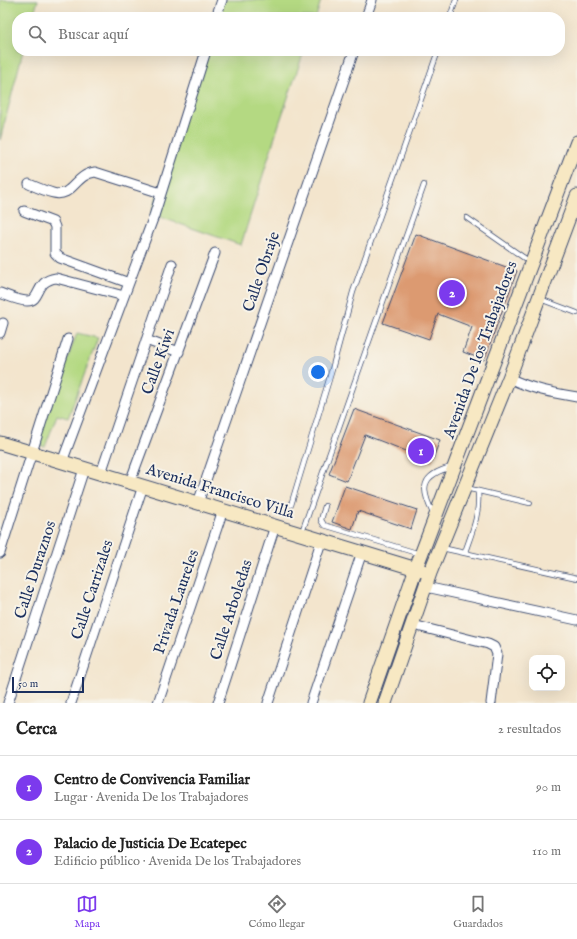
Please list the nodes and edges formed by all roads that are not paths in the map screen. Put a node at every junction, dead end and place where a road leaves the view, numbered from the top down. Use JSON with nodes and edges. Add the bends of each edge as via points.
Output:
{"nodes":[{"id":1,"x":222,"y":0,"type":"edge"},
{"id":2,"x":372,"y":0,"type":"edge"},
{"id":3,"x":456,"y":0,"type":"edge"},
{"id":4,"x":218,"y":12,"type":"edge"},
{"id":5,"x":368,"y":12,"type":"edge"},
{"id":6,"x":452,"y":12,"type":"edge"},
{"id":7,"x":204,"y":56,"type":"edge"},
{"id":8,"x":352,"y":56,"type":"edge"},
{"id":9,"x":436,"y":56,"type":"edge"},
{"id":10,"x":577,"y":142,"type":"edge"},
{"id":11,"x":29,"y":184,"type":"dead end"},
{"id":12,"x":424,"y":185,"type":"dead end"},
{"id":13,"x":161,"y":193,"type":"junction"},
{"id":14,"x":577,"y":196,"type":"edge"},
{"id":15,"x":24,"y":211,"type":"dead end"},
{"id":16,"x":574,"y":213,"type":"edge"},
{"id":17,"x":467,"y":218,"type":"dead end"},
{"id":18,"x":215,"y":253,"type":"dead end"},
{"id":19,"x":172,"y":264,"type":"dead end"},
{"id":20,"x":532,"y":264,"type":"junction"},
{"id":21,"x":129,"y":283,"type":"junction"},
{"id":22,"x":0,"y":293,"type":"edge"},
{"id":23,"x":124,"y":296,"type":"junction"},
{"id":24,"x":538,"y":298,"type":"junction"},
{"id":25,"x":577,"y":312,"type":"edge"},
{"id":26,"x":3,"y":323,"type":"dead end"},
{"id":27,"x":0,"y":333,"type":"edge"},
{"id":28,"x":68,"y":339,"type":"dead end"},
{"id":29,"x":146,"y":340,"type":"junction"},
{"id":30,"x":178,"y":352,"type":"junction"},
{"id":31,"x":508,"y":378,"type":"junction"},
{"id":32,"x":577,"y":397,"type":"edge"},
{"id":33,"x":0,"y":443,"type":"edge"},
{"id":34,"x":33,"y":453,"type":"junction"},
{"id":35,"x":62,"y":462,"type":"junction"},
{"id":36,"x":456,"y":467,"type":"junction"},
{"id":37,"x":84,"y":468,"type":"junction"},
{"id":38,"x":101,"y":473,"type":"junction"},
{"id":39,"x":137,"y":484,"type":"junction"},
{"id":40,"x":465,"y":487,"type":"junction"},
{"id":41,"x":478,"y":492,"type":"junction"},
{"id":42,"x":198,"y":503,"type":"junction"},
{"id":43,"x":530,"y":503,"type":"dead end"},
{"id":44,"x":291,"y":505,"type":"dead end"},
{"id":45,"x":325,"y":506,"type":"dead end"},
{"id":46,"x":224,"y":510,"type":"junction"},
{"id":47,"x":435,"y":518,"type":"junction"},
{"id":48,"x":275,"y":526,"type":"junction"},
{"id":49,"x":303,"y":537,"type":"junction"},
{"id":50,"x":320,"y":545,"type":"junction"},
{"id":51,"x":441,"y":548,"type":"junction"},
{"id":52,"x":465,"y":552,"type":"junction"},
{"id":53,"x":0,"y":553,"type":"edge"},
{"id":54,"x":421,"y":555,"type":"junction"},
{"id":55,"x":360,"y":558,"type":"junction"},
{"id":56,"x":374,"y":562,"type":"dead end"},
{"id":57,"x":416,"y":568,"type":"junction"},
{"id":58,"x":430,"y":573,"type":"junction"},
{"id":59,"x":577,"y":578,"type":"edge"},
{"id":60,"x":426,"y":586,"type":"junction"},
{"id":61,"x":577,"y":620,"type":"edge"},
{"id":62,"x":413,"y":625,"type":"junction"},
{"id":63,"x":8,"y":703,"type":"edge"},
{"id":64,"x":71,"y":703,"type":"edge"},
{"id":65,"x":158,"y":703,"type":"edge"},
{"id":66,"x":218,"y":703,"type":"edge"},
{"id":67,"x":268,"y":703,"type":"edge"},
{"id":68,"x":311,"y":703,"type":"edge"},
{"id":69,"x":369,"y":703,"type":"edge"},
{"id":70,"x":385,"y":703,"type":"edge"},
{"id":71,"x":491,"y":703,"type":"edge"}],
"edges":[{"from":1,"to":4,"type":"street"},
{"from":2,"to":5,"type":"street"},
{"from":3,"to":6,"type":"lane"},
{"from":7,"to":13,"type":"street"},
{"from":8,"to":42,"type":"street","name":"Calle Obraje"},
{"from":9,"to":44,"type":"lane","via":[[354,292]]},
{"from":10,"to":20,"type":"main road","name":"Avenida De los Trabajadores"},
{"from":11,"to":13,"type":"street","via":[[54,194],[65,193],[86,173],[95,172]]},
{"from":12,"to":49,"type":"lane"},
{"from":13,"to":21,"type":"street"},
{"from":14,"to":16,"type":"main road","name":"Avenida De los Trabajadores"},
{"from":15,"to":21,"type":"street","via":[[53,222],[54,248],[60,258]]},
{"from":16,"to":24,"type":"main road","name":"Avenida De los Trabajadores"},
{"from":17,"to":20,"type":"lane"},
{"from":18,"to":30,"type":"street","name":"Calle Kiwi"},
{"from":19,"to":29,"type":"street"},
{"from":20,"to":36,"type":"main road","name":"Avenida De los Trabajadores"},
{"from":21,"to":23,"type":"street"},
{"from":22,"to":23,"type":"street","via":[[26,301],[32,300],[37,296],[41,284],[48,279],[56,278]]},
{"from":23,"to":35,"type":"street"},
{"from":24,"to":25,"type":"lane"},
{"from":24,"to":31,"type":"main road","name":"Avenida De los Trabajadores"},
{"from":26,"to":27,"type":"street"},
{"from":28,"to":34,"type":"street"},
{"from":29,"to":30,"type":"street"},
{"from":29,"to":38,"type":"street"},
{"from":30,"to":39,"type":"street","name":"Calle Kiwi"},
{"from":31,"to":32,"type":"street","via":[[543,391]]},
{"from":31,"to":40,"type":"main road","name":"Avenida De los Trabajadores"},
{"from":33,"to":34,"type":"main road","name":"Avenida Francisco Villa"},
{"from":34,"to":35,"type":"main road","name":"Avenida Francisco Villa"},
{"from":34,"to":53,"type":"street"},
{"from":35,"to":37,"type":"main road","name":"Avenida Francisco Villa"},
{"from":36,"to":47,"type":"main road","name":"Avenida De los Trabajadores"},
{"from":36,"to":47,"type":"lane","via":[[433,474],[427,481],[424,489],[425,500]]},
{"from":37,"to":38,"type":"main road","name":"Avenida Francisco Villa"},
{"from":37,"to":63,"type":"street","name":"Calle Duraznos"},
{"from":38,"to":39,"type":"main road","name":"Avenida Francisco Villa"},
{"from":39,"to":42,"type":"main road","name":"Avenida Francisco Villa"},
{"from":39,"to":64,"type":"street","name":"Calle Carrizales"},
{"from":40,"to":41,"type":"lane"},
{"from":40,"to":51,"type":"main road","name":"Avenida De los Trabajadores"},
{"from":41,"to":43,"type":"lane"},
{"from":41,"to":52,"type":"lane","via":[[476,521]]},
{"from":42,"to":46,"type":"main road","name":"Avenida Francisco Villa"},
{"from":45,"to":54,"type":"lane","via":[[321,520],[324,525]]},
{"from":46,"to":48,"type":"main road","name":"Avenida Francisco Villa"},
{"from":46,"to":65,"type":"street","name":"Privada Laureles"},
{"from":47,"to":54,"type":"main road","name":"Avenida De los Trabajadores"},
{"from":48,"to":49,"type":"main road","name":"Avenida Francisco Villa"},
{"from":48,"to":66,"type":"street","name":"Calle Arboledas"},
{"from":49,"to":50,"type":"street"},
{"from":49,"to":57,"type":"main road","name":"Avenida Francisco Villa"},
{"from":50,"to":55,"type":"street"},
{"from":50,"to":67,"type":"street"},
{"from":51,"to":52,"type":"lane"},
{"from":51,"to":58,"type":"main road","name":"Avenida De los Trabajadores"},
{"from":52,"to":59,"type":"lane"},
{"from":54,"to":57,"type":"main road","name":"Avenida De los Trabajadores"},
{"from":55,"to":56,"type":"street"},
{"from":55,"to":68,"type":"street"},
{"from":57,"to":58,"type":"main road","name":"Avenida Francisco Villa"},
{"from":57,"to":69,"type":"main road","name":"Avenida De los Trabajadores"},
{"from":58,"to":60,"type":"main road","name":"Avenida De los Trabajadores"},
{"from":60,"to":61,"type":"street"},
{"from":60,"to":62,"type":"main road","name":"Avenida De los Trabajadores"},
{"from":62,"to":70,"type":"main road","name":"Avenida De los Trabajadores"},
{"from":62,"to":71,"type":"street","via":[[494,647],[497,654]]}]}
